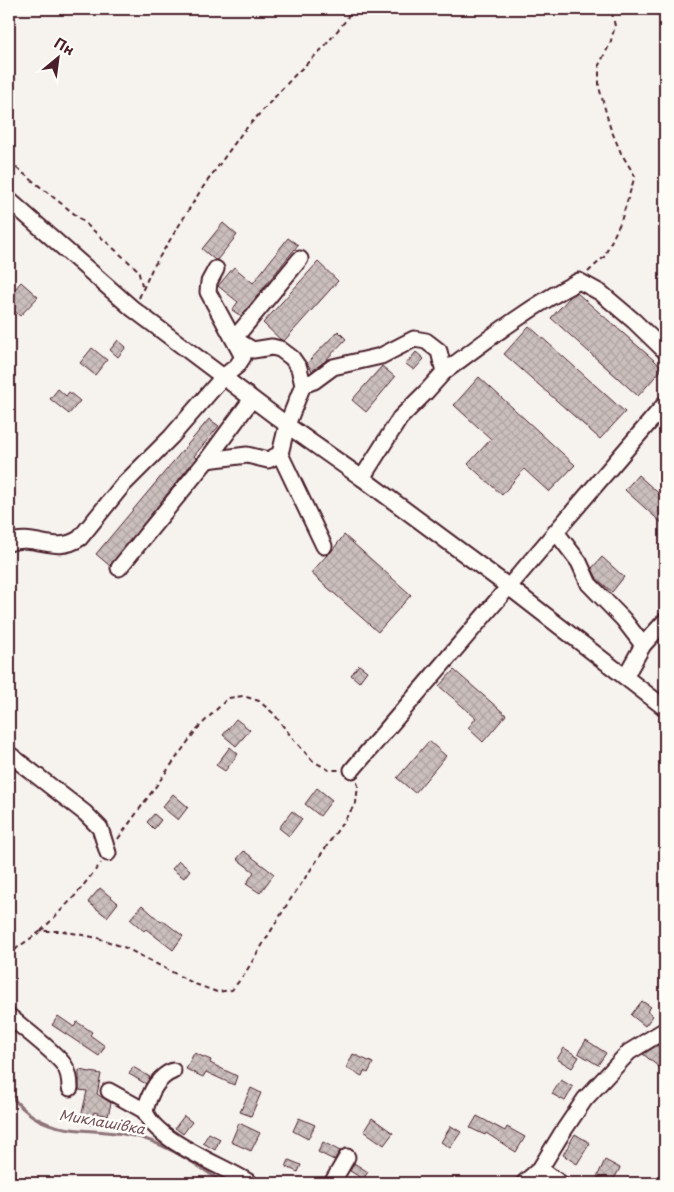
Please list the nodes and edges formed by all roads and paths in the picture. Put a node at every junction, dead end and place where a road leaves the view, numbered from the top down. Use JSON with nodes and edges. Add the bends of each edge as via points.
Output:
{"nodes":[{"id":1,"x":350,"y":9,"type":"edge"},
{"id":2,"x":611,"y":9,"type":"edge"},
{"id":3,"x":9,"y":162,"type":"edge"},
{"id":4,"x":9,"y":200,"type":"edge"},
{"id":5,"x":300,"y":259,"type":"dead end"},
{"id":6,"x":216,"y":269,"type":"dead end"},
{"id":7,"x":579,"y":281,"type":"junction"},
{"id":8,"x":143,"y":289,"type":"junction"},
{"id":9,"x":133,"y":309,"type":"junction"},
{"id":10,"x":234,"y":339,"type":"junction"},
{"id":11,"x":665,"y":351,"type":"edge"},
{"id":12,"x":444,"y":372,"type":"junction"},
{"id":13,"x":223,"y":377,"type":"junction"},
{"id":14,"x":303,"y":385,"type":"junction"},
{"id":15,"x":252,"y":399,"type":"junction"},
{"id":16,"x":665,"y":404,"type":"edge"},
{"id":17,"x":286,"y":425,"type":"junction"},
{"id":18,"x":280,"y":454,"type":"junction"},
{"id":19,"x":207,"y":460,"type":"junction"},
{"id":20,"x":362,"y":478,"type":"junction"},
{"id":21,"x":556,"y":532,"type":"junction"},
{"id":22,"x":9,"y":543,"type":"edge"},
{"id":23,"x":324,"y":546,"type":"dead end"},
{"id":24,"x":119,"y":568,"type":"dead end"},
{"id":25,"x":509,"y":587,"type":"junction"},
{"id":26,"x":665,"y":621,"type":"edge"},
{"id":27,"x":643,"y":644,"type":"junction"},
{"id":28,"x":625,"y":677,"type":"junction"},
{"id":29,"x":665,"y":708,"type":"edge"},
{"id":30,"x":9,"y":754,"type":"edge"},
{"id":31,"x":352,"y":770,"type":"junction"},
{"id":32,"x":108,"y":854,"type":"junction"},
{"id":33,"x":41,"y":931,"type":"junction"},
{"id":34,"x":9,"y":957,"type":"edge"},
{"id":35,"x":9,"y":1016,"type":"edge"},
{"id":36,"x":665,"y":1030,"type":"edge"},
{"id":37,"x":173,"y":1071,"type":"dead end"},
{"id":38,"x":70,"y":1088,"type":"dead end"},
{"id":39,"x":109,"y":1091,"type":"dead end"},
{"id":40,"x":145,"y":1111,"type":"junction"},
{"id":41,"x":347,"y":1157,"type":"dead end"},
{"id":42,"x":540,"y":1169,"type":"junction"},
{"id":43,"x":250,"y":1183,"type":"edge"},
{"id":44,"x":332,"y":1183,"type":"edge"},
{"id":45,"x":524,"y":1183,"type":"edge"},
{"id":46,"x":560,"y":1183,"type":"edge"}],
"edges":[{"from":1,"to":8,"type":"path","via":[[347,19],[324,47],[236,142],[201,190]]},
{"from":2,"to":7,"type":"path","via":[[615,26],[599,64],[599,87],[620,153],[635,176],[621,221],[604,257]]},
{"from":3,"to":8,"type":"path","via":[[138,270]]},
{"from":4,"to":9,"type":"street"},
{"from":5,"to":10,"type":"street"},
{"from":6,"to":10,"type":"street","via":[[208,292]]},
{"from":7,"to":11,"type":"street","via":[[601,293]]},
{"from":7,"to":12,"type":"street","via":[[504,326]]},
{"from":8,"to":9,"type":"path"},
{"from":9,"to":13,"type":"street"},
{"from":10,"to":13,"type":"street","via":[[243,357]]},
{"from":10,"to":14,"type":"street","via":[[253,350],[280,349],[299,368]]},
{"from":12,"to":14,"type":"street","via":[[439,351],[426,341],[414,339],[381,356],[333,367]]},
{"from":12,"to":20,"type":"street","via":[[400,418]]},
{"from":13,"to":15,"type":"street"},
{"from":13,"to":22,"type":"street","via":[[171,437],[122,486],[80,538],[61,546],[18,540]]},
{"from":14,"to":17,"type":"street"},
{"from":15,"to":17,"type":"street"},
{"from":15,"to":19,"type":"street"},
{"from":16,"to":21,"type":"street"},
{"from":17,"to":18,"type":"street"},
{"from":17,"to":20,"type":"street"},
{"from":18,"to":19,"type":"street","via":[[268,460],[247,456]]},
{"from":18,"to":23,"type":"street"},
{"from":19,"to":24,"type":"street"},
{"from":20,"to":25,"type":"street"},
{"from":21,"to":25,"type":"street"},
{"from":21,"to":27,"type":"street","via":[[579,562],[589,584]]},
{"from":25,"to":28,"type":"street"},
{"from":25,"to":31,"type":"street"},
{"from":26,"to":27,"type":"street"},
{"from":27,"to":28,"type":"street"},
{"from":28,"to":29,"type":"street"},
{"from":30,"to":32,"type":"street","via":[[100,828]]},
{"from":31,"to":32,"type":"path","via":[[329,770],[313,761],[259,701],[243,696],[228,698],[197,729]]},
{"from":31,"to":33,"type":"path","via":[[358,785],[356,803],[232,990],[210,990],[126,948],[98,938],[63,931]]},
{"from":32,"to":33,"type":"path","via":[[74,898]]},
{"from":33,"to":34,"type":"path"},
{"from":35,"to":38,"type":"street","via":[[58,1058],[70,1078]]},
{"from":36,"to":42,"type":"street","via":[[630,1052],[586,1099]]},
{"from":37,"to":40,"type":"street","via":[[155,1087]]},
{"from":39,"to":40,"type":"street"},
{"from":40,"to":43,"type":"street","via":[[148,1120],[166,1137]]},
{"from":41,"to":44,"type":"street"},
{"from":42,"to":45,"type":"street"},
{"from":42,"to":46,"type":"street"}]}
